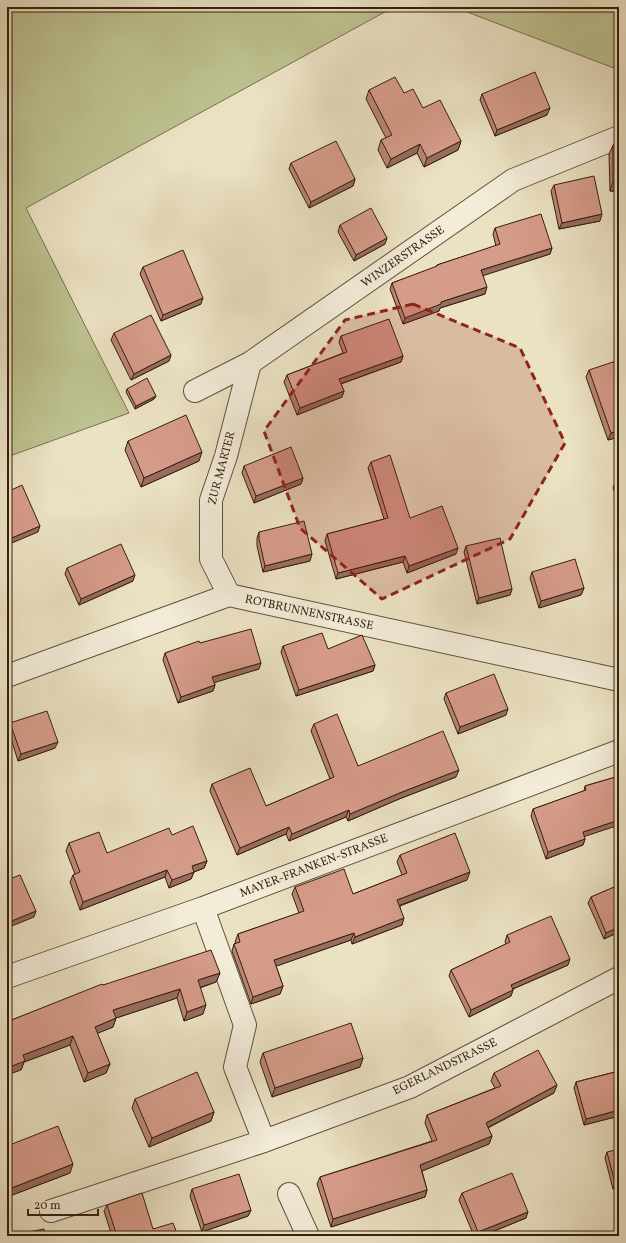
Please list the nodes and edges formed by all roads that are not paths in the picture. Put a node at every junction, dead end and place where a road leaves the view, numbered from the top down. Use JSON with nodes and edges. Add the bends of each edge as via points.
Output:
{"nodes":[{"id":1,"x":619,"y":137,"type":"edge"},
{"id":2,"x":250,"y":362,"type":"junction"},
{"id":3,"x":195,"y":391,"type":"dead end"},
{"id":4,"x":229,"y":596,"type":"junction"},
{"id":5,"x":7,"y":676,"type":"edge"},
{"id":6,"x":619,"y":680,"type":"edge"},
{"id":7,"x":619,"y":751,"type":"edge"},
{"id":8,"x":203,"y":908,"type":"junction"},
{"id":9,"x":7,"y":976,"type":"edge"},
{"id":10,"x":619,"y":978,"type":"edge"},
{"id":11,"x":264,"y":1141,"type":"junction"},
{"id":12,"x":288,"y":1194,"type":"dead end"},
{"id":13,"x":51,"y":1211,"type":"dead end"},
{"id":14,"x":308,"y":1236,"type":"edge"}],
"edges":[{"from":1,"to":2,"type":"street","name":"WINZERSTRASSE","via":[[513,180]]},
{"from":2,"to":3,"type":"street","name":"WINZERSTRASSE"},
{"from":2,"to":4,"type":"street","name":"ZUR MARTER","via":[[226,456],[211,500],[211,560]]},
{"from":4,"to":5,"type":"street","name":"ROTBRUNNENSTRASSE"},
{"from":4,"to":6,"type":"street","name":"ROTBRUNNENSTRASSE"},
{"from":7,"to":8,"type":"street","name":"MAYER-FRANKEN-STRASSE"},
{"from":8,"to":9,"type":"street","name":"MAYER-FRANKEN-STRASSE"},
{"from":8,"to":11,"type":"street","via":[[245,1025],[236,1067]]},
{"from":10,"to":11,"type":"street","name":"EGERLANDSTRASSE","via":[[410,1087]]},
{"from":11,"to":13,"type":"street","name":"EGERLANDSTRASSE"},
{"from":12,"to":14,"type":"street"}]}
